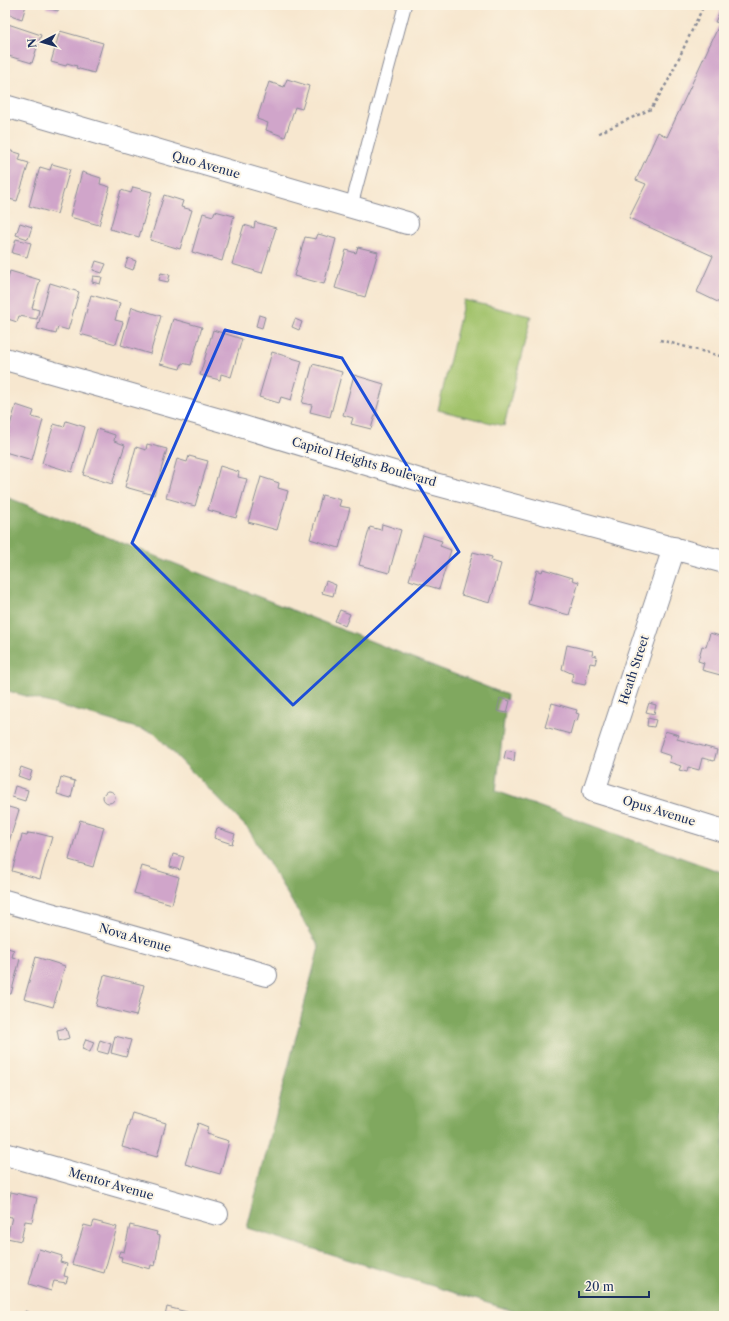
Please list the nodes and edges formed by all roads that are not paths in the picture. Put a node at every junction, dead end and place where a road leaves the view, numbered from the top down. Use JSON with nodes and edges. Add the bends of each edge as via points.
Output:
{"nodes":[{"id":1,"x":405,"y":5,"type":"edge"},
{"id":2,"x":5,"y":106,"type":"edge"},
{"id":3,"x":351,"y":207,"type":"junction"},
{"id":4,"x":407,"y":223,"type":"dead end"},
{"id":5,"x":5,"y":359,"type":"edge"},
{"id":6,"x":674,"y":548,"type":"junction"},
{"id":7,"x":724,"y":562,"type":"edge"},
{"id":8,"x":594,"y":791,"type":"joint"},
{"id":9,"x":724,"y":831,"type":"edge"},
{"id":10,"x":5,"y":901,"type":"edge"},
{"id":11,"x":266,"y":975,"type":"dead end"},
{"id":12,"x":5,"y":1154,"type":"edge"},
{"id":13,"x":217,"y":1214,"type":"dead end"}],
"edges":[{"from":1,"to":3,"type":"lane"},
{"from":2,"to":3,"type":"street","name":"Quo Avenue"},
{"from":3,"to":4,"type":"street","name":"Quo Avenue"},
{"from":5,"to":6,"type":"street","name":"Capitol Heights Boulevard","via":[[420,480]]},
{"from":6,"to":7,"type":"street","name":"Capitol Heights Boulevard"},
{"from":6,"to":8,"type":"street","name":"Heath Street"},
{"from":8,"to":9,"type":"street","name":"Opus Avenue"},
{"from":10,"to":11,"type":"street","name":"Nova Avenue"},
{"from":12,"to":13,"type":"street","name":"Mentor Avenue"}]}
